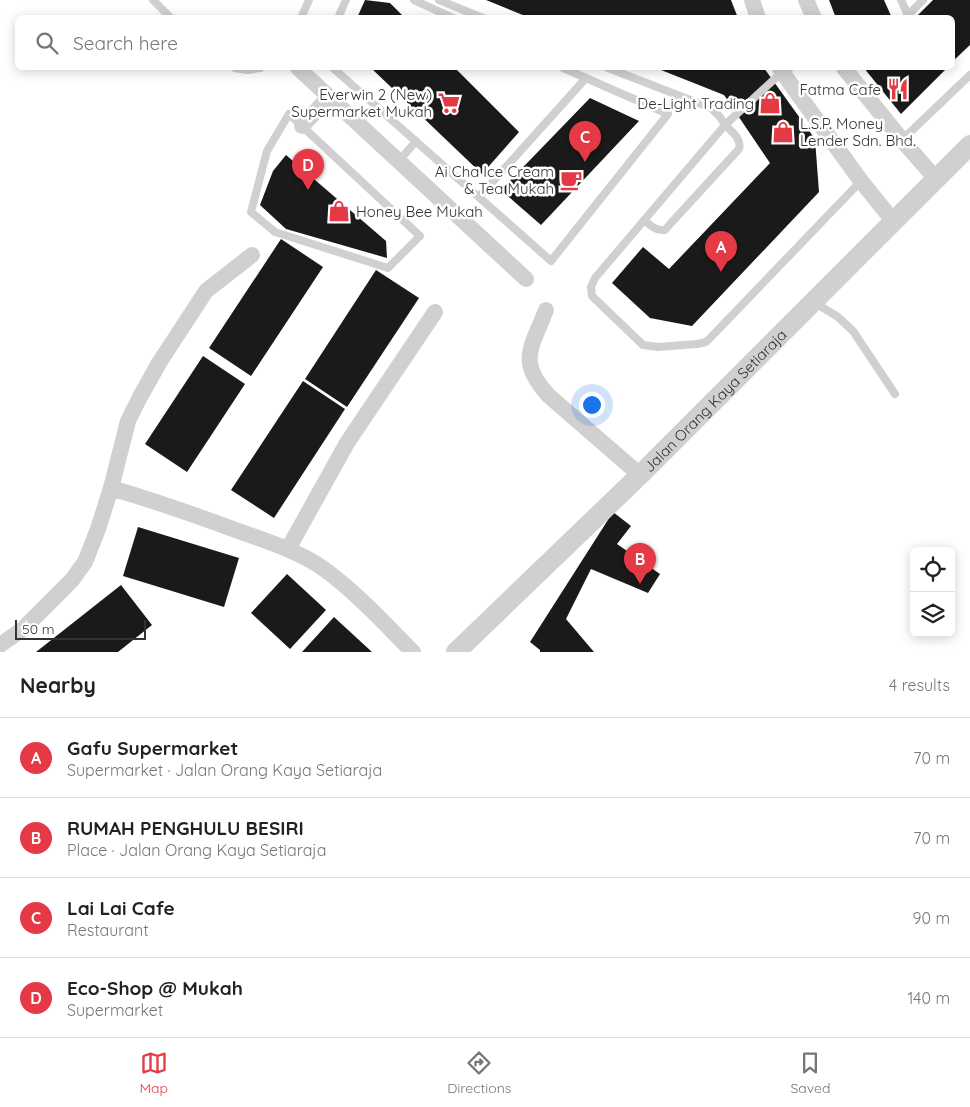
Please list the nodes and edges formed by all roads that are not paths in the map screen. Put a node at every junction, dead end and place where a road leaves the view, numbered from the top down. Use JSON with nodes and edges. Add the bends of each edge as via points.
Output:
{"nodes":[{"id":1,"x":153,"y":0,"type":"edge"},
{"id":2,"x":310,"y":0,"type":"edge"},
{"id":3,"x":346,"y":0,"type":"edge"},
{"id":4,"x":414,"y":0,"type":"edge"},
{"id":5,"x":440,"y":0,"type":"edge"},
{"id":6,"x":752,"y":0,"type":"edge"},
{"id":7,"x":806,"y":0,"type":"edge"},
{"id":8,"x":901,"y":0,"type":"edge"},
{"id":9,"x":923,"y":0,"type":"edge"},
{"id":10,"x":168,"y":15,"type":"edge"},
{"id":11,"x":302,"y":15,"type":"edge"},
{"id":12,"x":339,"y":15,"type":"edge"},
{"id":13,"x":446,"y":15,"type":"edge"},
{"id":14,"x":476,"y":15,"type":"edge"},
{"id":15,"x":757,"y":15,"type":"edge"},
{"id":16,"x":813,"y":15,"type":"edge"},
{"id":17,"x":907,"y":15,"type":"edge"},
{"id":18,"x":908,"y":15,"type":"edge"},
{"id":19,"x":300,"y":70,"type":"edge"},
{"id":20,"x":334,"y":70,"type":"edge"},
{"id":21,"x":568,"y":70,"type":"edge"},
{"id":22,"x":613,"y":70,"type":"edge"},
{"id":23,"x":783,"y":70,"type":"edge"},
{"id":24,"x":785,"y":70,"type":"edge"},
{"id":25,"x":849,"y":70,"type":"edge"},
{"id":26,"x":970,"y":76,"type":"edge"},
{"id":27,"x":586,"y":78,"type":"junction"},
{"id":28,"x":329,"y":97,"type":"junction"},
{"id":29,"x":725,"y":125,"type":"junction"},
{"id":30,"x":302,"y":126,"type":"junction"},
{"id":31,"x":902,"y":140,"type":"junction"},
{"id":32,"x":416,"y":141,"type":"junction"},
{"id":33,"x":970,"y":145,"type":"edge"},
{"id":34,"x":399,"y":161,"type":"junction"},
{"id":35,"x":936,"y":179,"type":"junction"},
{"id":36,"x":861,"y":182,"type":"junction"},
{"id":37,"x":479,"y":197,"type":"junction"},
{"id":38,"x":644,"y":220,"type":"junction"},
{"id":39,"x":894,"y":222,"type":"junction"},
{"id":40,"x":252,"y":255,"type":"dead end"},
{"id":41,"x":526,"y":279,"type":"dead end"},
{"id":42,"x":813,"y":302,"type":"junction"},
{"id":43,"x":546,"y":310,"type":"dead end"},
{"id":44,"x":435,"y":312,"type":"dead end"},
{"id":45,"x":895,"y":394,"type":"dead end"},
{"id":46,"x":640,"y":475,"type":"junction"},
{"id":47,"x":111,"y":488,"type":"junction"},
{"id":48,"x":288,"y":549,"type":"junction"},
{"id":49,"x":0,"y":645,"type":"edge"},
{"id":50,"x":413,"y":652,"type":"edge"},
{"id":51,"x":456,"y":652,"type":"edge"}],
"edges":[{"from":1,"to":10,"type":"lane"},
{"from":2,"to":11,"type":"lane"},
{"from":3,"to":12,"type":"lane"},
{"from":4,"to":13,"type":"lane"},
{"from":5,"to":14,"type":"lane"},
{"from":6,"to":15,"type":"street"},
{"from":7,"to":16,"type":"street"},
{"from":8,"to":17,"type":"lane"},
{"from":9,"to":18,"type":"lane"},
{"from":19,"to":28,"type":"street"},
{"from":20,"to":32,"type":"lane"},
{"from":21,"to":27,"type":"lane"},
{"from":22,"to":29,"type":"lane","via":[[711,108]]},
{"from":23,"to":29,"type":"lane"},
{"from":24,"to":36,"type":"street"},
{"from":25,"to":31,"type":"street"},
{"from":26,"to":31,"type":"lane"},
{"from":27,"to":37,"type":"lane"},
{"from":27,"to":37,"type":"lane","via":[[668,114],[551,261]]},
{"from":28,"to":30,"type":"street"},
{"from":28,"to":34,"type":"street"},
{"from":29,"to":38,"type":"lane"},
{"from":29,"to":38,"type":"lane","via":[[738,139],[739,150],[665,230],[656,229]]},
{"from":30,"to":30,"type":"lane","via":[[420,236],[388,268],[275,232],[251,212],[267,151],[289,114]]},
{"from":31,"to":35,"type":"street"},
{"from":32,"to":34,"type":"lane"},
{"from":32,"to":37,"type":"lane"},
{"from":33,"to":35,"type":"street","name":"Jalan Orang Kaya Setiaraja"},
{"from":34,"to":41,"type":"street"},
{"from":35,"to":39,"type":"street","name":"Jalan Orang Kaya Setiaraja"},
{"from":36,"to":38,"type":"lane","via":[[706,342],[697,344],[643,345],[592,296],[596,278]]},
{"from":36,"to":39,"type":"street"},
{"from":39,"to":42,"type":"street","name":"Jalan Orang Kaya Setiaraja"},
{"from":40,"to":47,"type":"street","via":[[206,291],[160,363],[128,421]]},
{"from":42,"to":45,"type":"lane","via":[[838,316],[853,331]]},
{"from":42,"to":46,"type":"street","name":"Jalan Orang Kaya Setiaraja"},
{"from":43,"to":46,"type":"street","via":[[529,353],[529,362],[539,385]]},
{"from":44,"to":48,"type":"street","via":[[347,443]]},
{"from":46,"to":51,"type":"street","name":"Jalan Orang Kaya Setiaraja"},
{"from":47,"to":48,"type":"street"},
{"from":47,"to":49,"type":"street","via":[[98,529],[84,562],[72,580],[23,629]]},
{"from":48,"to":50,"type":"street","via":[[323,568],[354,593]]}]}
